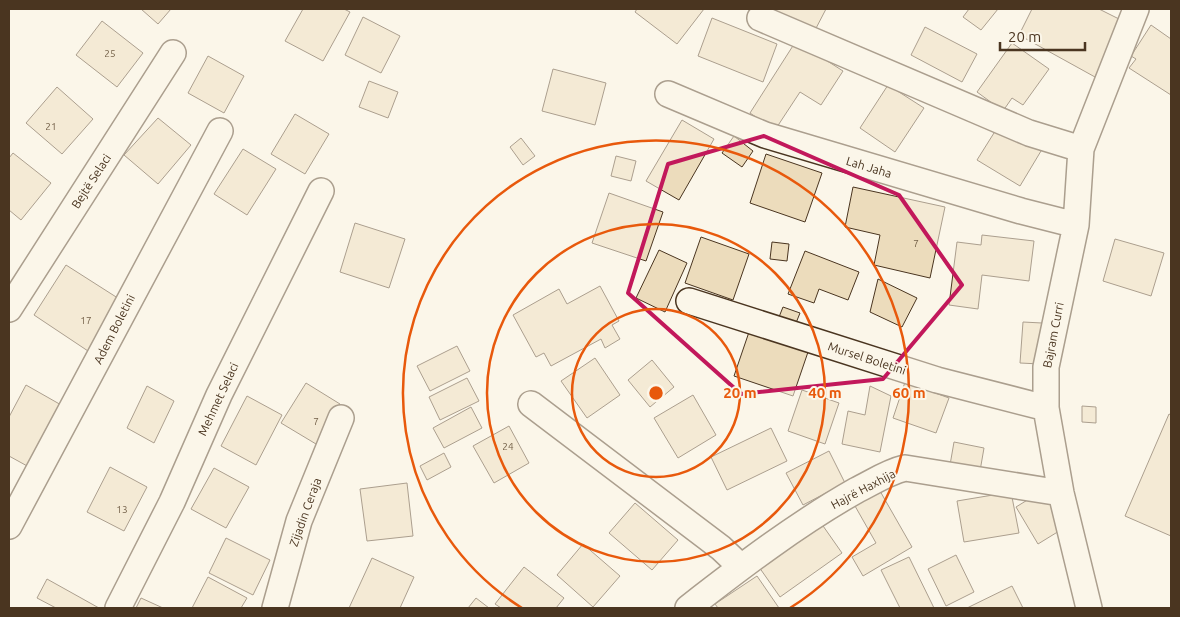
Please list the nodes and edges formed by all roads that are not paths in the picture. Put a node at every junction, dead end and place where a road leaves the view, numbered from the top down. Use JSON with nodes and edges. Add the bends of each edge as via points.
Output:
{"nodes":[{"id":1,"x":1136,"y":9,"type":"edge"},
{"id":2,"x":760,"y":18,"type":"dead end"},
{"id":3,"x":173,"y":53,"type":"dead end"},
{"id":4,"x":668,"y":94,"type":"dead end"},
{"id":5,"x":220,"y":132,"type":"dead end"},
{"id":6,"x":1080,"y":149,"type":"junction"},
{"id":7,"x":321,"y":191,"type":"dead end"},
{"id":8,"x":1076,"y":225,"type":"junction"},
{"id":9,"x":689,"y":301,"type":"dead end"},
{"id":10,"x":9,"y":309,"type":"edge"},
{"id":11,"x":531,"y":404,"type":"dead end"},
{"id":12,"x":1046,"y":408,"type":"junction"},
{"id":13,"x":341,"y":418,"type":"dead end"},
{"id":14,"x":1061,"y":493,"type":"junction"},
{"id":15,"x":9,"y":526,"type":"edge"},
{"id":16,"x":741,"y":566,"type":"junction"},
{"id":17,"x":118,"y":608,"type":"edge"},
{"id":18,"x":275,"y":608,"type":"edge"},
{"id":19,"x":688,"y":608,"type":"edge"},
{"id":20,"x":1089,"y":608,"type":"edge"}],
"edges":[{"from":1,"to":6,"type":"street","name":"Bajram Curri"},
{"from":2,"to":6,"type":"street","via":[[1029,133]]},
{"from":3,"to":10,"type":"street","name":"Bejtë Selaci"},
{"from":4,"to":8,"type":"street","name":"Lah Jaha","via":[[765,135]]},
{"from":5,"to":15,"type":"street","name":"Adem Boletini"},
{"from":6,"to":8,"type":"street","name":"Bajram Curri"},
{"from":7,"to":17,"type":"street","name":"Mehmet Selaci"},
{"from":8,"to":12,"type":"street","name":"Bajram Curri","via":[[1046,367]]},
{"from":9,"to":12,"type":"street","name":"Mursel Boletini","via":[[937,380]]},
{"from":11,"to":16,"type":"street","via":[[714,542]]},
{"from":12,"to":14,"type":"street","name":"Bajram Curri"},
{"from":13,"to":18,"type":"street","name":"Zijadin Ceraja","via":[[299,521]]},
{"from":14,"to":16,"type":"street","name":"Hajrë Haxhija","via":[[905,468],[894,470],[837,501]]},
{"from":14,"to":20,"type":"street","name":"Bajram Curri"},
{"from":16,"to":19,"type":"street","name":"Hajrë Haxhija"}]}
